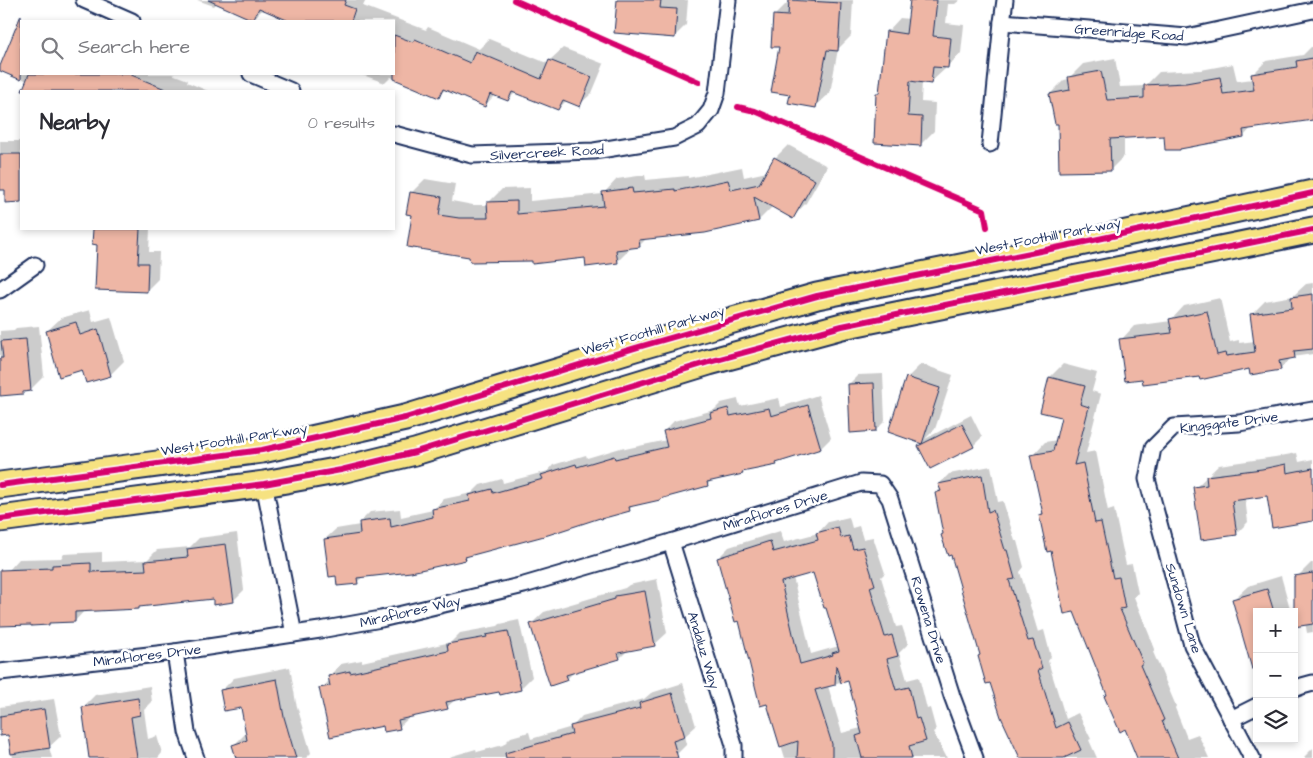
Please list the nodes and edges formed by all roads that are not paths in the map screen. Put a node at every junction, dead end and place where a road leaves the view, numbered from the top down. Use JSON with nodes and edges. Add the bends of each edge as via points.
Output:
{"nodes":[{"id":1,"x":84,"y":0,"type":"edge"},
{"id":2,"x":728,"y":0,"type":"edge"},
{"id":3,"x":1005,"y":0,"type":"edge"},
{"id":4,"x":1313,"y":10,"type":"edge"},
{"id":5,"x":130,"y":20,"type":"edge"},
{"id":6,"x":1002,"y":22,"type":"junction"},
{"id":7,"x":253,"y":75,"type":"edge"},
{"id":8,"x":289,"y":90,"type":"edge"},
{"id":9,"x":395,"y":134,"type":"edge"},
{"id":10,"x":990,"y":144,"type":"dead end"},
{"id":11,"x":1313,"y":193,"type":"edge"},
{"id":12,"x":1313,"y":230,"type":"edge"},
{"id":13,"x":35,"y":264,"type":"dead end"},
{"id":14,"x":0,"y":290,"type":"edge"},
{"id":15,"x":1313,"y":410,"type":"edge"},
{"id":16,"x":1152,"y":448,"type":"joint"},
{"id":17,"x":264,"y":484,"type":"junction"},
{"id":18,"x":880,"y":484,"type":"joint"},
{"id":19,"x":0,"y":485,"type":"edge"},
{"id":20,"x":0,"y":519,"type":"edge"},
{"id":21,"x":671,"y":542,"type":"junction"},
{"id":22,"x":294,"y":634,"type":"junction"},
{"id":23,"x":175,"y":652,"type":"junction"},
{"id":24,"x":0,"y":672,"type":"edge"},
{"id":25,"x":1313,"y":683,"type":"edge"},
{"id":26,"x":1298,"y":688,"type":"edge"},
{"id":27,"x":1253,"y":708,"type":"edge"},
{"id":28,"x":1230,"y":718,"type":"junction"},
{"id":29,"x":196,"y":758,"type":"edge"},
{"id":30,"x":734,"y":758,"type":"edge"},
{"id":31,"x":975,"y":758,"type":"edge"},
{"id":32,"x":1252,"y":758,"type":"edge"}],
"edges":[{"from":1,"to":5,"type":"street"},
{"from":2,"to":9,"type":"street","name":"Silvercreek Road","via":[[711,110],[698,126],[674,138],[594,151],[472,155]]},
{"from":3,"to":6,"type":"street"},
{"from":4,"to":6,"type":"street","name":"Greenridge Road","via":[[1187,37]]},
{"from":6,"to":10,"type":"street"},
{"from":7,"to":8,"type":"street"},
{"from":11,"to":19,"type":"main road","name":"West Foothill Parkway","via":[[817,296],[395,420],[262,450]]},
{"from":12,"to":17,"type":"main road","via":[[842,326],[709,362],[415,452]]},
{"from":13,"to":14,"type":"street"},
{"from":15,"to":16,"type":"street","name":"Kingsgate Drive","via":[[1239,422],[1174,427]]},
{"from":16,"to":28,"type":"street","name":"Sundown Lane","via":[[1147,479],[1192,645]]},
{"from":17,"to":20,"type":"main road"},
{"from":17,"to":22,"type":"street"},
{"from":18,"to":21,"type":"street","name":"Miraflores Drive","via":[[861,483]]},
{"from":18,"to":31,"type":"street","name":"Rowena Drive","via":[[890,499],[952,696]]},
{"from":21,"to":22,"type":"street","name":"Miraflores Way","via":[[524,585],[381,619]]},
{"from":21,"to":30,"type":"street","name":"Andaluz Way","via":[[734,746]]},
{"from":22,"to":23,"type":"street","name":"Miraflores Drive"},
{"from":23,"to":24,"type":"street","name":"Miraflores Drive"},
{"from":23,"to":29,"type":"street","via":[[187,732]]},
{"from":25,"to":26,"type":"street"},
{"from":27,"to":28,"type":"street"},
{"from":28,"to":32,"type":"street","name":"Sundown Lane"}]}
